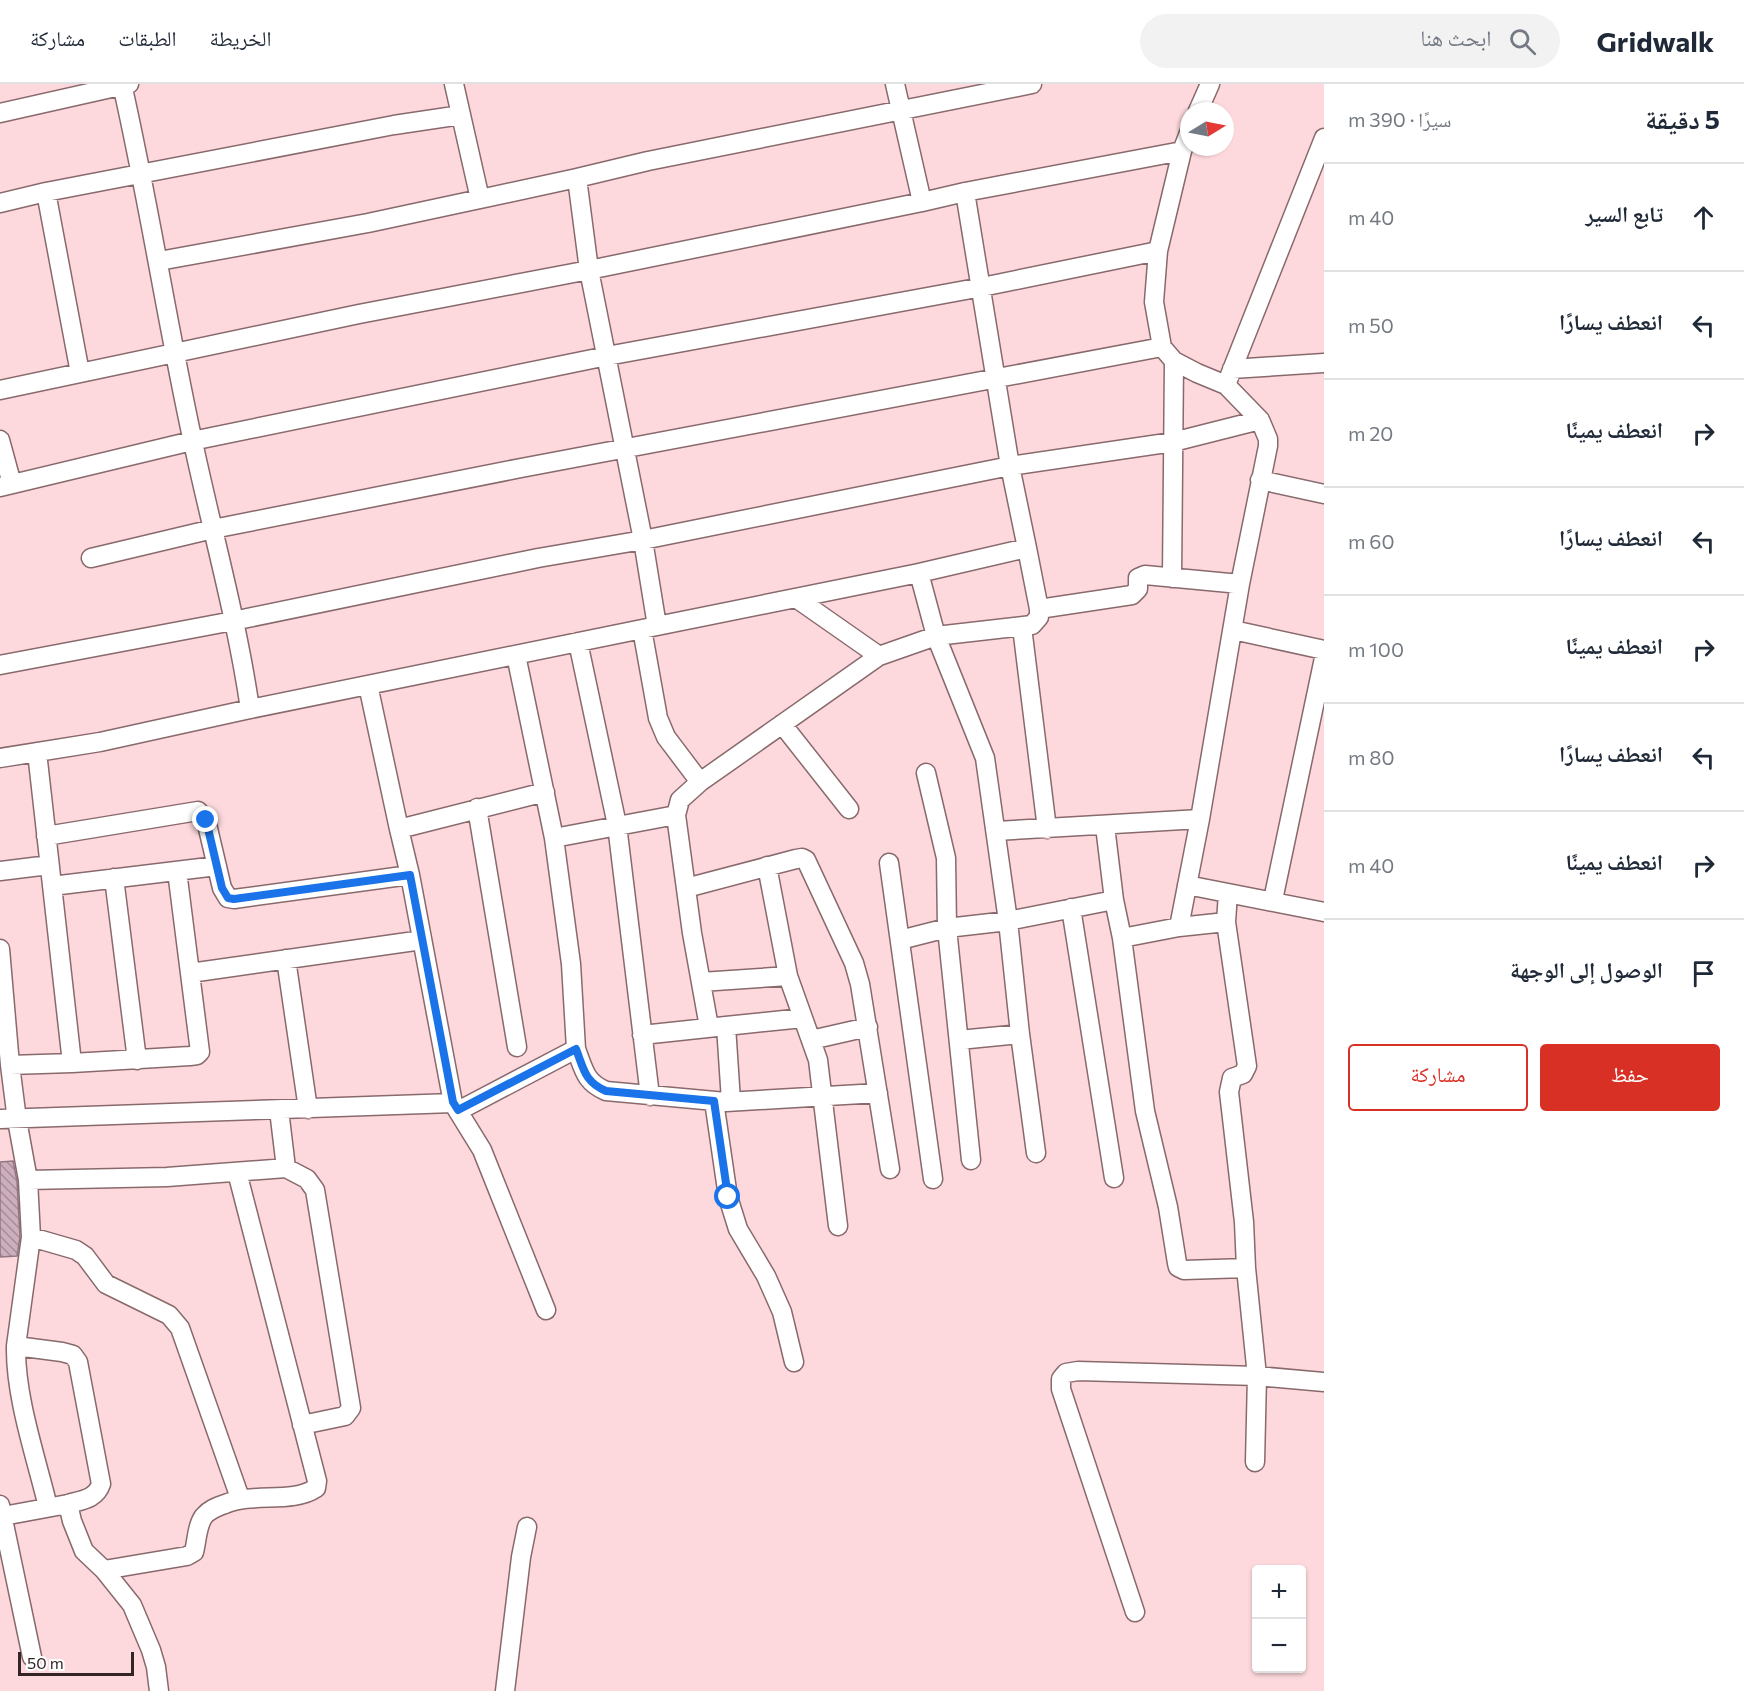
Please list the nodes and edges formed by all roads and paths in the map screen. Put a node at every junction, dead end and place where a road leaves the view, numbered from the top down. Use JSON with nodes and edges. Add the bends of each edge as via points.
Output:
{"nodes":[{"id":1,"x":124,"y":84,"type":"edge"},
{"id":2,"x":454,"y":84,"type":"edge"},
{"id":3,"x":895,"y":84,"type":"edge"},
{"id":4,"x":1032,"y":84,"type":"edge"},
{"id":5,"x":1210,"y":84,"type":"edge"},
{"id":6,"x":1202,"y":102,"type":"edge"},
{"id":7,"x":901,"y":111,"type":"junction"},
{"id":8,"x":0,"y":113,"type":"edge"},
{"id":9,"x":461,"y":115,"type":"junction"},
{"id":10,"x":1324,"y":138,"type":"edge"},
{"id":11,"x":1180,"y":151,"type":"edge"},
{"id":12,"x":1181,"y":156,"type":"edge"},
{"id":13,"x":142,"y":174,"type":"junction"},
{"id":14,"x":577,"y":178,"type":"junction"},
{"id":15,"x":46,"y":192,"type":"junction"},
{"id":16,"x":965,"y":192,"type":"junction"},
{"id":17,"x":480,"y":199,"type":"junction"},
{"id":18,"x":922,"y":202,"type":"junction"},
{"id":19,"x":0,"y":203,"type":"edge"},
{"id":20,"x":1158,"y":251,"type":"junction"},
{"id":21,"x":159,"y":261,"type":"junction"},
{"id":22,"x":589,"y":270,"type":"junction"},
{"id":23,"x":982,"y":287,"type":"junction"},
{"id":24,"x":1162,"y":347,"type":"junction"},
{"id":25,"x":175,"y":352,"type":"junction"},
{"id":26,"x":607,"y":356,"type":"junction"},
{"id":27,"x":1174,"y":361,"type":"junction"},
{"id":28,"x":1324,"y":363,"type":"edge"},
{"id":29,"x":80,"y":373,"type":"junction"},
{"id":30,"x":1229,"y":377,"type":"junction"},
{"id":31,"x":996,"y":378,"type":"junction"},
{"id":32,"x":0,"y":390,"type":"edge"},
{"id":33,"x":1260,"y":420,"type":"junction"},
{"id":34,"x":0,"y":440,"type":"edge"},
{"id":35,"x":192,"y":441,"type":"junction"},
{"id":36,"x":1173,"y":442,"type":"junction"},
{"id":37,"x":624,"y":448,"type":"junction"},
{"id":38,"x":1010,"y":466,"type":"junction"},
{"id":39,"x":1260,"y":480,"type":"junction"},
{"id":40,"x":6,"y":485,"type":"edge"},
{"id":41,"x":1324,"y":495,"type":"edge"},
{"id":42,"x":213,"y":529,"type":"junction"},
{"id":43,"x":643,"y":540,"type":"junction"},
{"id":44,"x":1027,"y":548,"type":"junction"},
{"id":45,"x":92,"y":558,"type":"dead end"},
{"id":46,"x":919,"y":573,"type":"junction"},
{"id":47,"x":1172,"y":578,"type":"junction"},
{"id":48,"x":1240,"y":584,"type":"junction"},
{"id":49,"x":796,"y":598,"type":"junction"},
{"id":50,"x":1040,"y":609,"type":"junction"},
{"id":51,"x":233,"y":621,"type":"junction"},
{"id":52,"x":649,"y":627,"type":"junction"},
{"id":53,"x":1022,"y":627,"type":"junction"},
{"id":54,"x":1233,"y":630,"type":"junction"},
{"id":55,"x":936,"y":636,"type":"junction"},
{"id":56,"x":578,"y":642,"type":"junction"},
{"id":57,"x":1324,"y":650,"type":"edge"},
{"id":58,"x":516,"y":655,"type":"junction"},
{"id":59,"x":879,"y":656,"type":"junction"},
{"id":60,"x":1324,"y":658,"type":"edge"},
{"id":61,"x":0,"y":665,"type":"edge"},
{"id":62,"x":368,"y":685,"type":"junction"},
{"id":63,"x":250,"y":709,"type":"junction"},
{"id":64,"x":782,"y":724,"type":"junction"},
{"id":65,"x":37,"y":752,"type":"junction"},
{"id":66,"x":0,"y":758,"type":"edge"},
{"id":67,"x":926,"y":773,"type":"dead end"},
{"id":68,"x":700,"y":782,"type":"junction"},
{"id":69,"x":545,"y":792,"type":"junction"},
{"id":70,"x":477,"y":808,"type":"junction"},
{"id":71,"x":849,"y":808,"type":"dead end"},
{"id":72,"x":676,"y":815,"type":"junction"},
{"id":73,"x":1200,"y":819,"type":"junction"},
{"id":74,"x":617,"y":825,"type":"junction"},
{"id":75,"x":1106,"y":826,"type":"junction"},
{"id":76,"x":399,"y":829,"type":"junction"},
{"id":77,"x":1047,"y":829,"type":"junction"},
{"id":78,"x":996,"y":831,"type":"junction"},
{"id":79,"x":46,"y":836,"type":"junction"},
{"id":80,"x":554,"y":838,"type":"junction"},
{"id":81,"x":889,"y":863,"type":"dead end"},
{"id":82,"x":49,"y":865,"type":"junction"},
{"id":83,"x":217,"y":866,"type":"junction"},
{"id":84,"x":767,"y":866,"type":"junction"},
{"id":85,"x":177,"y":871,"type":"junction"},
{"id":86,"x":0,"y":872,"type":"edge"},
{"id":87,"x":410,"y":875,"type":"junction"},
{"id":88,"x":114,"y":878,"type":"junction"},
{"id":89,"x":1187,"y":885,"type":"junction"},
{"id":90,"x":52,"y":886,"type":"junction"},
{"id":91,"x":686,"y":888,"type":"junction"},
{"id":92,"x":1228,"y":893,"type":"junction"},
{"id":93,"x":1114,"y":900,"type":"junction"},
{"id":94,"x":1273,"y":900,"type":"junction"},
{"id":95,"x":1071,"y":908,"type":"junction"},
{"id":96,"x":1324,"y":912,"type":"edge"},
{"id":97,"x":1008,"y":921,"type":"junction"},
{"id":98,"x":1226,"y":922,"type":"junction"},
{"id":99,"x":1179,"y":927,"type":"junction"},
{"id":100,"x":947,"y":928,"type":"junction"},
{"id":101,"x":1122,"y":938,"type":"junction"},
{"id":102,"x":422,"y":939,"type":"junction"},
{"id":103,"x":900,"y":940,"type":"junction"},
{"id":104,"x":0,"y":949,"type":"edge"},
{"id":105,"x":286,"y":959,"type":"junction"},
{"id":106,"x":190,"y":973,"type":"junction"},
{"id":107,"x":788,"y":976,"type":"junction"},
{"id":108,"x":701,"y":982,"type":"junction"},
{"id":109,"x":803,"y":1018,"type":"junction"},
{"id":110,"x":717,"y":1026,"type":"junction"},
{"id":111,"x":868,"y":1027,"type":"junction"},
{"id":112,"x":1020,"y":1034,"type":"junction"},
{"id":113,"x":642,"y":1035,"type":"junction"},
{"id":114,"x":811,"y":1040,"type":"junction"},
{"id":115,"x":959,"y":1040,"type":"junction"},
{"id":116,"x":517,"y":1047,"type":"dead end"},
{"id":117,"x":576,"y":1049,"type":"junction"},
{"id":118,"x":137,"y":1059,"type":"junction"},
{"id":119,"x":72,"y":1063,"type":"junction"},
{"id":120,"x":10,"y":1065,"type":"junction"},
{"id":121,"x":878,"y":1093,"type":"junction"},
{"id":122,"x":650,"y":1096,"type":"junction"},
{"id":123,"x":822,"y":1096,"type":"junction"},
{"id":124,"x":723,"y":1101,"type":"junction"},
{"id":125,"x":456,"y":1106,"type":"junction"},
{"id":126,"x":308,"y":1109,"type":"junction"},
{"id":127,"x":279,"y":1110,"type":"junction"},
{"id":128,"x":8,"y":1120,"type":"edge"},
{"id":129,"x":1036,"y":1153,"type":"dead end"},
{"id":130,"x":971,"y":1160,"type":"dead end"},
{"id":131,"x":286,"y":1168,"type":"junction"},
{"id":132,"x":890,"y":1169,"type":"dead end"},
{"id":133,"x":237,"y":1173,"type":"junction"},
{"id":134,"x":1114,"y":1178,"type":"dead end"},
{"id":135,"x":933,"y":1179,"type":"dead end"},
{"id":136,"x":28,"y":1180,"type":"junction"},
{"id":137,"x":838,"y":1226,"type":"dead end"},
{"id":138,"x":31,"y":1237,"type":"junction"},
{"id":139,"x":1246,"y":1268,"type":"junction"},
{"id":140,"x":546,"y":1310,"type":"dead end"},
{"id":141,"x":16,"y":1346,"type":"junction"},
{"id":142,"x":794,"y":1362,"type":"dead end"},
{"id":143,"x":9,"y":1374,"type":"edge"},
{"id":144,"x":1257,"y":1376,"type":"junction"},
{"id":145,"x":1324,"y":1382,"type":"edge"},
{"id":146,"x":302,"y":1425,"type":"junction"},
{"id":147,"x":1255,"y":1462,"type":"dead end"},
{"id":148,"x":240,"y":1498,"type":"junction"},
{"id":149,"x":68,"y":1504,"type":"junction"},
{"id":150,"x":48,"y":1507,"type":"junction"},
{"id":151,"x":2,"y":1510,"type":"edge"},
{"id":152,"x":527,"y":1527,"type":"dead end"},
{"id":153,"x":104,"y":1570,"type":"junction"},
{"id":154,"x":1135,"y":1612,"type":"dead end"},
{"id":155,"x":32,"y":1657,"type":"dead end"},
{"id":156,"x":159,"y":1691,"type":"edge"},
{"id":157,"x":505,"y":1691,"type":"edge"}],
"edges":[{"from":1,"to":8,"type":"street"},
{"from":1,"to":13,"type":"street"},
{"from":2,"to":9,"type":"street"},
{"from":3,"to":7,"type":"street"},
{"from":4,"to":7,"type":"street"},
{"from":5,"to":6,"type":"street"},
{"from":7,"to":14,"type":"street"},
{"from":7,"to":18,"type":"street"},
{"from":9,"to":13,"type":"street"},
{"from":9,"to":17,"type":"street"},
{"from":10,"to":30,"type":"street"},
{"from":11,"to":16,"type":"street"},
{"from":12,"to":20,"type":"street"},
{"from":13,"to":15,"type":"street"},
{"from":13,"to":21,"type":"street"},
{"from":14,"to":17,"type":"street"},
{"from":14,"to":22,"type":"street"},
{"from":15,"to":19,"type":"street"},
{"from":15,"to":29,"type":"street"},
{"from":16,"to":18,"type":"street"},
{"from":16,"to":23,"type":"street"},
{"from":17,"to":21,"type":"street"},
{"from":18,"to":22,"type":"street"},
{"from":20,"to":23,"type":"street"},
{"from":20,"to":24,"type":"street","via":[[1154,302]]},
{"from":21,"to":25,"type":"street"},
{"from":22,"to":25,"type":"street"},
{"from":22,"to":26,"type":"street"},
{"from":23,"to":26,"type":"street"},
{"from":23,"to":31,"type":"street"},
{"from":24,"to":27,"type":"street"},
{"from":24,"to":31,"type":"street"},
{"from":25,"to":29,"type":"street"},
{"from":25,"to":35,"type":"street"},
{"from":26,"to":35,"type":"street"},
{"from":26,"to":37,"type":"street"},
{"from":27,"to":30,"type":"street","via":[[1197,374]]},
{"from":27,"to":36,"type":"street"},
{"from":28,"to":30,"type":"street"},
{"from":29,"to":32,"type":"street"},
{"from":30,"to":33,"type":"street"},
{"from":31,"to":37,"type":"street"},
{"from":31,"to":38,"type":"street"},
{"from":33,"to":36,"type":"street"},
{"from":33,"to":39,"type":"street","via":[[1268,439]]},
{"from":34,"to":40,"type":"street"},
{"from":35,"to":40,"type":"street"},
{"from":35,"to":42,"type":"street"},
{"from":36,"to":38,"type":"street"},
{"from":36,"to":47,"type":"street"},
{"from":37,"to":42,"type":"street"},
{"from":37,"to":43,"type":"street"},
{"from":38,"to":43,"type":"street"},
{"from":38,"to":44,"type":"street"},
{"from":39,"to":41,"type":"street"},
{"from":39,"to":48,"type":"street"},
{"from":42,"to":45,"type":"street"},
{"from":42,"to":51,"type":"street"},
{"from":43,"to":51,"type":"street"},
{"from":43,"to":52,"type":"street"},
{"from":44,"to":46,"type":"street"},
{"from":44,"to":50,"type":"street"},
{"from":46,"to":49,"type":"street"},
{"from":46,"to":55,"type":"street"},
{"from":47,"to":48,"type":"street"},
{"from":47,"to":50,"type":"street","via":[[1142,576],[1132,595]]},
{"from":48,"to":54,"type":"street"},
{"from":49,"to":52,"type":"street"},
{"from":49,"to":59,"type":"street"},
{"from":50,"to":53,"type":"street","via":[[1037,621]]},
{"from":51,"to":61,"type":"street"},
{"from":51,"to":63,"type":"street"},
{"from":52,"to":56,"type":"street"},
{"from":52,"to":68,"type":"street","via":[[658,718],[666,737]]},
{"from":53,"to":55,"type":"street"},
{"from":53,"to":77,"type":"street"},
{"from":54,"to":57,"type":"street"},
{"from":54,"to":73,"type":"street"},
{"from":55,"to":59,"type":"street"},
{"from":55,"to":78,"type":"street","via":[[985,758]]},
{"from":56,"to":58,"type":"street"},
{"from":56,"to":74,"type":"street"},
{"from":58,"to":62,"type":"street"},
{"from":58,"to":69,"type":"street"},
{"from":59,"to":64,"type":"street"},
{"from":60,"to":94,"type":"street"},
{"from":62,"to":63,"type":"street"},
{"from":62,"to":76,"type":"street"},
{"from":63,"to":65,"type":"street"},
{"from":64,"to":68,"type":"street"},
{"from":64,"to":71,"type":"street"},
{"from":65,"to":66,"type":"street"},
{"from":65,"to":79,"type":"street"},
{"from":67,"to":100,"type":"street","via":[[946,858]]},
{"from":68,"to":72,"type":"street","via":[[680,800]]},
{"from":69,"to":70,"type":"street"},
{"from":69,"to":80,"type":"street"},
{"from":70,"to":76,"type":"street"},
{"from":70,"to":116,"type":"street"},
{"from":72,"to":74,"type":"street"},
{"from":72,"to":91,"type":"street"},
{"from":73,"to":75,"type":"street"},
{"from":73,"to":89,"type":"street"},
{"from":74,"to":80,"type":"street"},
{"from":74,"to":113,"type":"street"},
{"from":75,"to":77,"type":"street"},
{"from":75,"to":93,"type":"street"},
{"from":76,"to":87,"type":"street"},
{"from":77,"to":78,"type":"street"},
{"from":78,"to":97,"type":"street"},
{"from":79,"to":82,"type":"street"},
{"from":79,"to":83,"type":"street","via":[[198,812],[206,820]]},
{"from":80,"to":117,"type":"street","via":[[571,964]]},
{"from":81,"to":103,"type":"street"},
{"from":82,"to":86,"type":"street"},
{"from":82,"to":90,"type":"street"},
{"from":83,"to":85,"type":"street"},
{"from":83,"to":87,"type":"street","via":[[225,893],[234,899]]},
{"from":84,"to":91,"type":"street"},
{"from":84,"to":107,"type":"street"},
{"from":84,"to":111,"type":"street","via":[[802,858],[810,866],[854,963]]},
{"from":85,"to":88,"type":"street"},
{"from":85,"to":106,"type":"street"},
{"from":87,"to":102,"type":"street"},
{"from":88,"to":90,"type":"street"},
{"from":88,"to":118,"type":"street"},
{"from":89,"to":92,"type":"street"},
{"from":89,"to":99,"type":"street"},
{"from":90,"to":119,"type":"street"},
{"from":91,"to":108,"type":"street"},
{"from":92,"to":94,"type":"street"},
{"from":92,"to":98,"type":"street"},
{"from":93,"to":95,"type":"street"},
{"from":93,"to":101,"type":"street"},
{"from":94,"to":96,"type":"street"},
{"from":95,"to":97,"type":"street"},
{"from":95,"to":134,"type":"street"},
{"from":97,"to":100,"type":"street"},
{"from":97,"to":112,"type":"street"},
{"from":98,"to":99,"type":"street"},
{"from":98,"to":139,"type":"street","via":[[1247,1066],[1243,1074],[1232,1078],[1229,1092]]},
{"from":99,"to":101,"type":"street"},
{"from":100,"to":103,"type":"street"},
{"from":100,"to":115,"type":"street"},
{"from":101,"to":139,"type":"street","via":[[1143,1101],[1178,1266],[1184,1270]]},
{"from":102,"to":105,"type":"street"},
{"from":102,"to":125,"type":"street"},
{"from":103,"to":135,"type":"street"},
{"from":104,"to":120,"type":"street"},
{"from":105,"to":106,"type":"street"},
{"from":105,"to":126,"type":"street"},
{"from":106,"to":118,"type":"street","via":[[200,1053]]},
{"from":107,"to":108,"type":"street"},
{"from":107,"to":109,"type":"street"},
{"from":108,"to":110,"type":"street"},
{"from":109,"to":110,"type":"street"},
{"from":109,"to":114,"type":"street"},
{"from":110,"to":113,"type":"street"},
{"from":110,"to":124,"type":"street"},
{"from":111,"to":114,"type":"street"},
{"from":111,"to":121,"type":"street"},
{"from":112,"to":115,"type":"street"},
{"from":112,"to":129,"type":"street"},
{"from":113,"to":122,"type":"street"},
{"from":114,"to":123,"type":"street","via":[[818,1060]]},
{"from":115,"to":130,"type":"street"},
{"from":117,"to":122,"type":"street","via":[[587,1078],[595,1086]]},
{"from":117,"to":125,"type":"street"},
{"from":118,"to":119,"type":"street"},
{"from":119,"to":120,"type":"street"},
{"from":120,"to":128,"type":"street"},
{"from":121,"to":123,"type":"street"},
{"from":121,"to":132,"type":"street"},
{"from":122,"to":124,"type":"street"},
{"from":123,"to":124,"type":"street"},
{"from":123,"to":137,"type":"street"},
{"from":124,"to":142,"type":"street","via":[[728,1197],[738,1228],[782,1312]]},
{"from":125,"to":126,"type":"street"},
{"from":125,"to":140,"type":"street","via":[[486,1159]]},
{"from":126,"to":127,"type":"street"},
{"from":127,"to":128,"type":"street"},
{"from":127,"to":131,"type":"street"},
{"from":128,"to":136,"type":"street"},
{"from":131,"to":133,"type":"street"},
{"from":131,"to":146,"type":"street","via":[[307,1179],[315,1190],[351,1408],[345,1416]]},
{"from":133,"to":136,"type":"street"},
{"from":133,"to":146,"type":"street"},
{"from":136,"to":138,"type":"street"},
{"from":138,"to":141,"type":"street"},
{"from":138,"to":148,"type":"street","via":[[76,1250],[106,1284],[169,1316],[180,1328]]},
{"from":139,"to":144,"type":"street"},
{"from":141,"to":143,"type":"street"},
{"from":141,"to":149,"type":"street","via":[[62,1352],[78,1362],[100,1484],[98,1493],[92,1497]]},
{"from":143,"to":150,"type":"street"},
{"from":144,"to":145,"type":"street"},
{"from":144,"to":147,"type":"street"},
{"from":144,"to":154,"type":"street","via":[[1078,1371],[1066,1372],[1061,1379],[1061,1389]]},
{"from":146,"to":148,"type":"street","via":[[316,1488],[303,1495]]},
{"from":148,"to":153,"type":"street","via":[[204,1516],[194,1552],[187,1556]]},
{"from":149,"to":150,"type":"street"},
{"from":149,"to":153,"type":"street","via":[[84,1551]]},
{"from":150,"to":151,"type":"street"},
{"from":151,"to":155,"type":"street"},
{"from":152,"to":157,"type":"street"},
{"from":153,"to":156,"type":"street","via":[[132,1605],[151,1650]]}]}
